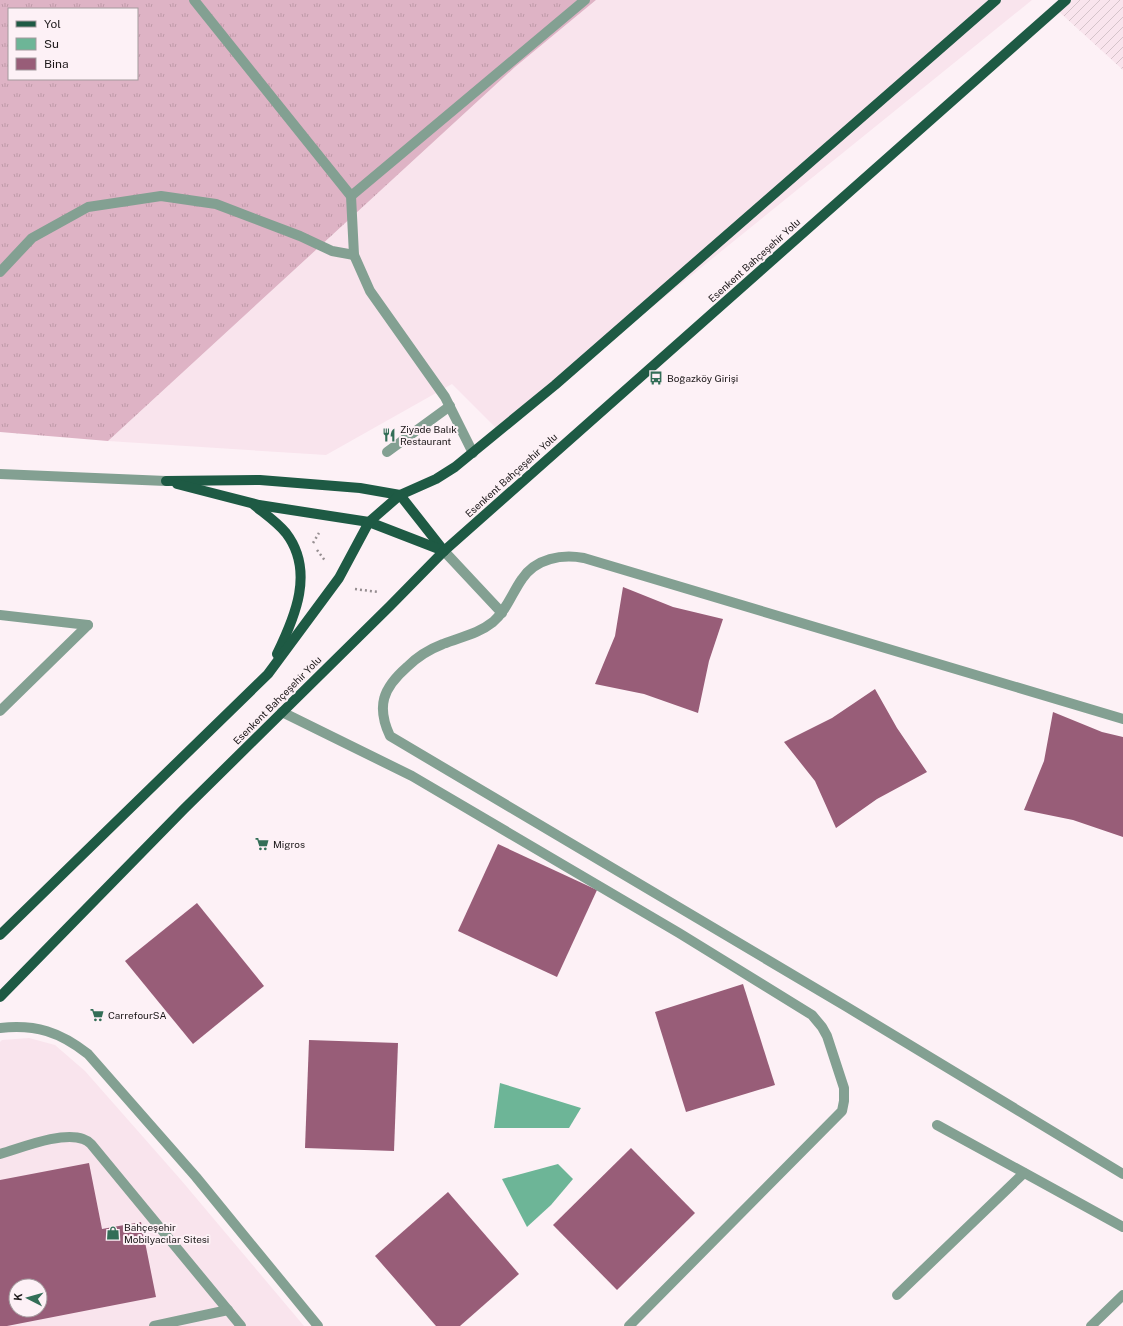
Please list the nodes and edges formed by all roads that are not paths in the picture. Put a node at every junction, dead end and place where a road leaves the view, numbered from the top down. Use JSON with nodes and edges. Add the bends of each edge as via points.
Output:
{"nodes":[{"id":1,"x":194,"y":0,"type":"edge"},
{"id":2,"x":585,"y":0,"type":"edge"},
{"id":3,"x":996,"y":0,"type":"edge"},
{"id":4,"x":1066,"y":0,"type":"edge"},
{"id":5,"x":351,"y":196,"type":"junction"},
{"id":6,"x":354,"y":255,"type":"junction"},
{"id":7,"x":0,"y":272,"type":"edge"},
{"id":8,"x":450,"y":406,"type":"junction"},
{"id":9,"x":388,"y":452,"type":"dead end"},
{"id":10,"x":473,"y":453,"type":"junction"},
{"id":11,"x":0,"y":474,"type":"edge"},
{"id":12,"x":166,"y":481,"type":"junction"},
{"id":13,"x":400,"y":495,"type":"junction"},
{"id":14,"x":253,"y":504,"type":"junction"},
{"id":15,"x":369,"y":522,"type":"junction"},
{"id":16,"x":444,"y":551,"type":"junction"},
{"id":17,"x":502,"y":613,"type":"junction"},
{"id":18,"x":0,"y":615,"type":"edge"},
{"id":19,"x":268,"y":674,"type":"junction"},
{"id":20,"x":0,"y":711,"type":"edge"},
{"id":21,"x":282,"y":712,"type":"junction"},
{"id":22,"x":1123,"y":718,"type":"edge"},
{"id":23,"x":0,"y":935,"type":"edge"},
{"id":24,"x":0,"y":998,"type":"edge"},
{"id":25,"x":0,"y":1028,"type":"edge"},
{"id":26,"x":937,"y":1125,"type":"dead end"},
{"id":27,"x":0,"y":1154,"type":"edge"},
{"id":28,"x":1024,"y":1173,"type":"junction"},
{"id":29,"x":1123,"y":1174,"type":"edge"},
{"id":30,"x":1123,"y":1226,"type":"edge"},
{"id":31,"x":897,"y":1295,"type":"dead end"},
{"id":32,"x":1123,"y":1295,"type":"edge"},
{"id":33,"x":228,"y":1310,"type":"junction"},
{"id":34,"x":154,"y":1326,"type":"edge"},
{"id":35,"x":241,"y":1326,"type":"edge"},
{"id":36,"x":318,"y":1326,"type":"edge"},
{"id":37,"x":629,"y":1326,"type":"edge"},
{"id":38,"x":1092,"y":1326,"type":"edge"}],
"edges":[{"from":1,"to":5,"type":"street"},
{"from":2,"to":5,"type":"street"},
{"from":3,"to":10,"type":"main road","via":[[555,386]]},
{"from":4,"to":16,"type":"main road","name":"Esenkent Bahçeşehir Yolu"},
{"from":5,"to":6,"type":"street"},
{"from":6,"to":7,"type":"street","via":[[332,251],[216,204],[161,196],[88,207],[32,238]]},
{"from":6,"to":8,"type":"street","via":[[370,291]]},
{"from":8,"to":9,"type":"street"},
{"from":8,"to":10,"type":"street"},
{"from":10,"to":13,"type":"main road","via":[[436,479]]},
{"from":11,"to":12,"type":"street"},
{"from":12,"to":13,"type":"main road","via":[[260,480],[360,488]]},
{"from":12,"to":14,"type":"main road"},
{"from":13,"to":15,"type":"main road"},
{"from":13,"to":16,"type":"main road"},
{"from":14,"to":15,"type":"main road"},
{"from":14,"to":19,"type":"main road","via":[[286,533],[296,552],[301,570],[301,583],[292,622]]},
{"from":15,"to":16,"type":"main road"},
{"from":15,"to":19,"type":"main road","via":[[339,578]]},
{"from":16,"to":17,"type":"street"},
{"from":16,"to":21,"type":"main road","name":"Esenkent Bahçeşehir Yolu"},
{"from":17,"to":22,"type":"street","via":[[522,578],[530,570],[549,559],[573,556]]},
{"from":17,"to":29,"type":"street","via":[[471,635],[426,652],[391,682],[386,692],[382,715],[390,736]]},
{"from":18,"to":20,"type":"street","via":[[88,625]]},
{"from":19,"to":23,"type":"main road"},
{"from":21,"to":24,"type":"main road","name":"Esenkent Bahçeşehir Yolu"},
{"from":21,"to":37,"type":"street","via":[[419,780],[679,933],[812,1015],[822,1027],[844,1088],[842,1111]]},
{"from":25,"to":36,"type":"street","via":[[15,1026],[52,1032],[88,1054],[196,1177]]},
{"from":26,"to":28,"type":"street"},
{"from":27,"to":33,"type":"street","via":[[57,1138],[83,1139],[91,1144]]},
{"from":28,"to":30,"type":"street"},
{"from":28,"to":31,"type":"street"},
{"from":32,"to":38,"type":"street"},
{"from":33,"to":34,"type":"street"},
{"from":33,"to":35,"type":"street"}]}
